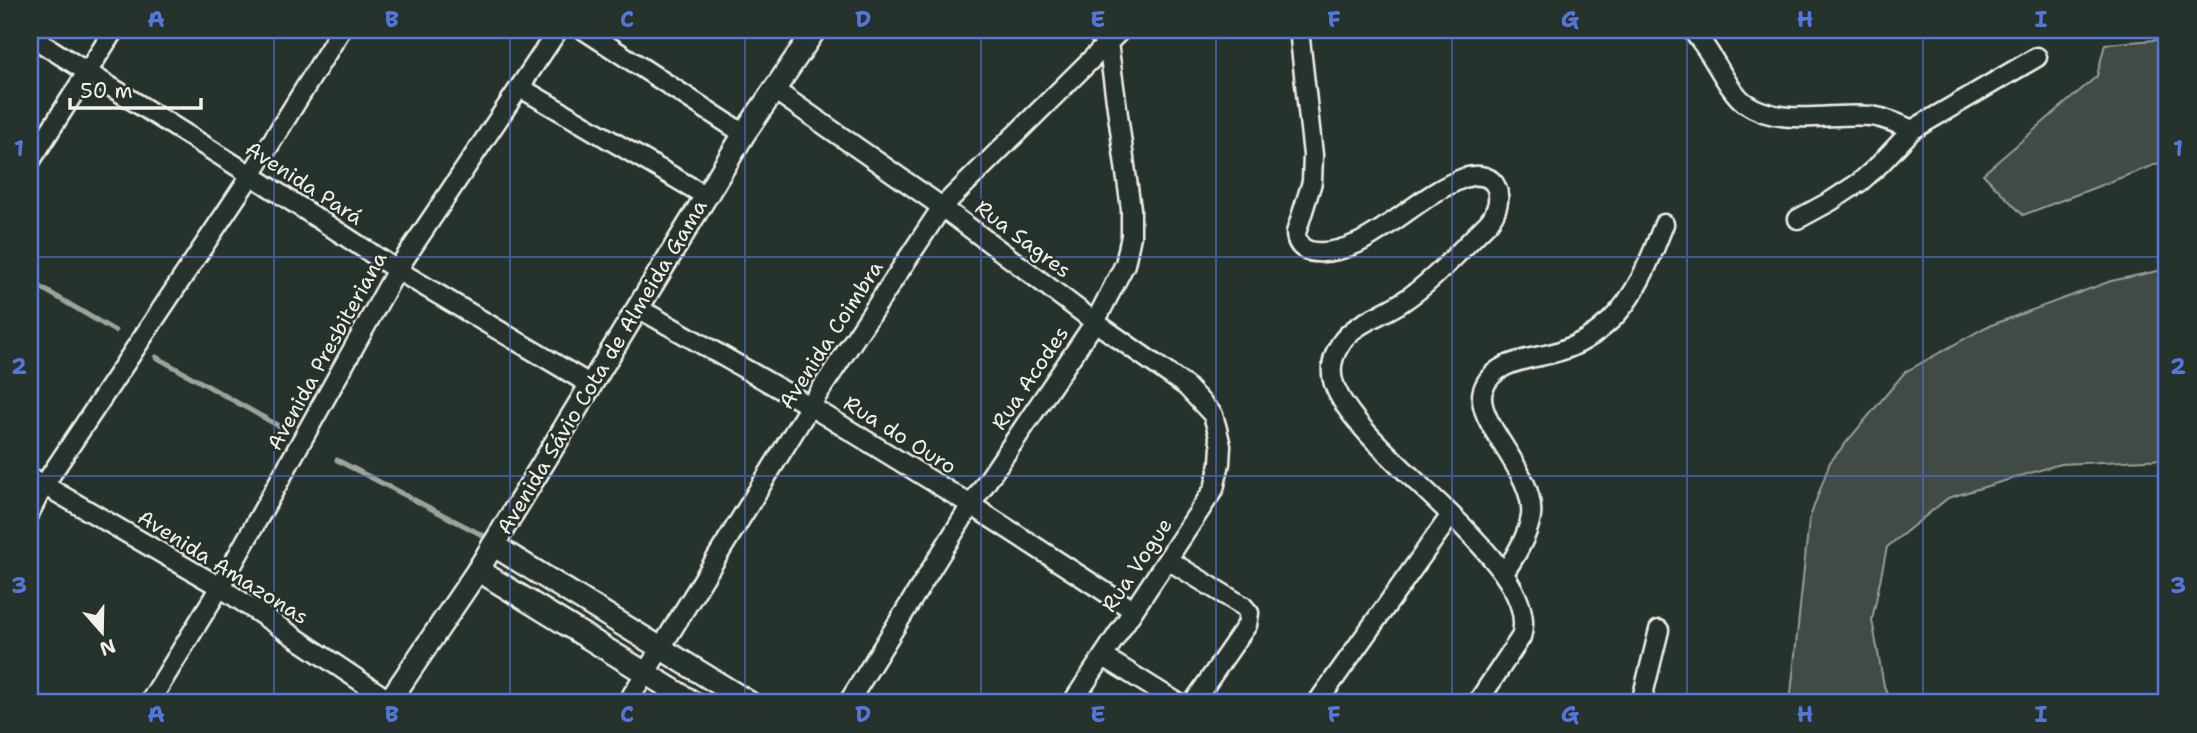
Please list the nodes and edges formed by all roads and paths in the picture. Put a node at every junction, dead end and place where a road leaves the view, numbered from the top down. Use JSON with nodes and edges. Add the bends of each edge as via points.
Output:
{"nodes":[{"id":1,"x":114,"y":30,"type":"edge"},
{"id":2,"x":341,"y":30,"type":"edge"},
{"id":3,"x":558,"y":30,"type":"edge"},
{"id":4,"x":584,"y":30,"type":"edge"},
{"id":5,"x":815,"y":30,"type":"edge"},
{"id":6,"x":1094,"y":30,"type":"edge"},
{"id":7,"x":1121,"y":30,"type":"edge"},
{"id":8,"x":1299,"y":30,"type":"edge"},
{"id":9,"x":1691,"y":30,"type":"edge"},
{"id":10,"x":30,"y":36,"type":"edge"},
{"id":11,"x":1108,"y":43,"type":"junction"},
{"id":12,"x":2037,"y":57,"type":"dead end"},
{"id":13,"x":88,"y":73,"type":"junction"},
{"id":14,"x":521,"y":88,"type":"junction"},
{"id":15,"x":773,"y":89,"type":"junction"},
{"id":16,"x":1912,"y":130,"type":"junction"},
{"id":17,"x":744,"y":134,"type":"junction"},
{"id":18,"x":30,"y":162,"type":"edge"},
{"id":19,"x":251,"y":175,"type":"junction"},
{"id":20,"x":706,"y":196,"type":"junction"},
{"id":21,"x":942,"y":207,"type":"junction"},
{"id":22,"x":1798,"y":219,"type":"dead end"},
{"id":23,"x":1664,"y":224,"type":"dead end"},
{"id":24,"x":397,"y":270,"type":"junction"},
{"id":25,"x":638,"y":308,"type":"junction"},
{"id":26,"x":1095,"y":322,"type":"junction"},
{"id":27,"x":591,"y":385,"type":"junction"},
{"id":28,"x":810,"y":407,"type":"junction"},
{"id":29,"x":1220,"y":446,"type":"joint"},
{"id":30,"x":37,"y":481,"type":"edge"},
{"id":31,"x":971,"y":505,"type":"junction"},
{"id":32,"x":30,"y":512,"type":"edge"},
{"id":33,"x":1451,"y":514,"type":"junction"},
{"id":34,"x":493,"y":545,"type":"junction"},
{"id":35,"x":1168,"y":560,"type":"junction"},
{"id":36,"x":478,"y":570,"type":"junction"},
{"id":37,"x":1504,"y":573,"type":"junction"},
{"id":38,"x":220,"y":587,"type":"junction"},
{"id":39,"x":1133,"y":610,"type":"junction"},
{"id":40,"x":1660,"y":630,"type":"dead end"},
{"id":41,"x":660,"y":648,"type":"junction"},
{"id":42,"x":1104,"y":657,"type":"junction"},
{"id":43,"x":645,"y":673,"type":"junction"},
{"id":44,"x":389,"y":702,"type":"edge"},
{"id":45,"x":149,"y":703,"type":"edge"},
{"id":46,"x":627,"y":703,"type":"edge"},
{"id":47,"x":694,"y":703,"type":"edge"},
{"id":48,"x":750,"y":703,"type":"edge"},
{"id":49,"x":848,"y":703,"type":"edge"},
{"id":50,"x":1072,"y":703,"type":"edge"},
{"id":51,"x":1178,"y":703,"type":"edge"},
{"id":52,"x":1193,"y":703,"type":"edge"},
{"id":53,"x":1318,"y":703,"type":"edge"},
{"id":54,"x":1477,"y":703,"type":"edge"},
{"id":55,"x":1641,"y":703,"type":"edge"}],
"edges":[{"from":1,"to":13,"type":"street"},
{"from":2,"to":19,"type":"street"},
{"from":3,"to":14,"type":"street","name":"Avenida Presbiteriana"},
{"from":4,"to":17,"type":"street"},
{"from":5,"to":15,"type":"street","name":"Avenida Sávio Cota de Almeida Gama"},
{"from":6,"to":11,"type":"street"},
{"from":7,"to":11,"type":"street","name":"Avenida Coimbra"},
{"from":8,"to":33,"type":"street","via":[[1313,155],[1312,182],[1296,233],[1302,249],[1330,251],[1357,243],[1453,183],[1472,176],[1487,178],[1499,192],[1496,213],[1488,223],[1409,297],[1349,334],[1336,351],[1332,366],[1333,383],[1362,428]]},
{"from":9,"to":16,"type":"street","via":[[1741,100],[1755,109],[1774,115],[1871,116]]},
{"from":10,"to":13,"type":"street","name":"Avenida Pará"},
{"from":11,"to":21,"type":"street","name":"Avenida Coimbra"},
{"from":11,"to":26,"type":"street","name":"Rua Acodes","via":[[1131,236],[1125,264]]},
{"from":12,"to":16,"type":"street"},
{"from":13,"to":18,"type":"street"},
{"from":13,"to":19,"type":"street","name":"Avenida Pará"},
{"from":14,"to":20,"type":"street"},
{"from":14,"to":24,"type":"street","name":"Avenida Presbiteriana"},
{"from":15,"to":17,"type":"street","name":"Avenida Sávio Cota de Almeida Gama"},
{"from":15,"to":21,"type":"street","name":"Rua Sagres"},
{"from":16,"to":22,"type":"street","via":[[1860,182]]},
{"from":17,"to":20,"type":"street","name":"Avenida Sávio Cota de Almeida Gama"},
{"from":19,"to":24,"type":"street","name":"Avenida Pará"},
{"from":19,"to":30,"type":"street"},
{"from":20,"to":25,"type":"street","name":"Avenida Sávio Cota de Almeida Gama"},
{"from":21,"to":26,"type":"street","name":"Rua Sagres"},
{"from":21,"to":28,"type":"street","name":"Avenida Coimbra"},
{"from":23,"to":37,"type":"street","via":[[1629,299],[1611,321],[1584,341],[1499,369],[1482,391],[1486,416],[1517,466],[1530,499],[1528,529]]},
{"from":24,"to":27,"type":"street","name":"Avenida Pará"},
{"from":24,"to":38,"type":"street","name":"Avenida Presbiteriana"},
{"from":25,"to":27,"type":"street","name":"Avenida Sávio Cota de Almeida Gama"},
{"from":25,"to":28,"type":"street","name":"Rua do Ouro"},
{"from":26,"to":29,"type":"street","name":"Rua Sagres","via":[[1186,386],[1213,415]]},
{"from":26,"to":31,"type":"street","name":"Rua Acodes"},
{"from":27,"to":34,"type":"street","name":"Avenida Sávio Cota de Almeida Gama"},
{"from":28,"to":31,"type":"street","name":"Rua do Ouro"},
{"from":28,"to":41,"type":"street","name":"Avenida Coimbra"},
{"from":29,"to":35,"type":"street","name":"Rua Vogue","via":[[1214,489]]},
{"from":30,"to":32,"type":"street"},
{"from":30,"to":38,"type":"street","name":"Avenida Amazonas"},
{"from":31,"to":39,"type":"street","name":"Rua do Ouro"},
{"from":31,"to":49,"type":"street","name":"Rua Acodes"},
{"from":33,"to":37,"type":"street"},
{"from":33,"to":53,"type":"street"},
{"from":34,"to":36,"type":"street","name":"Avenida Sávio Cota de Almeida Gama"},
{"from":34,"to":41,"type":"street"},
{"from":35,"to":39,"type":"street","name":"Rua Vogue"},
{"from":35,"to":52,"type":"street","via":[[1249,613],[1247,625]]},
{"from":36,"to":43,"type":"street"},
{"from":36,"to":44,"type":"street","name":"Avenida Sávio Cota de Almeida Gama"},
{"from":37,"to":54,"type":"street","via":[[1518,597],[1525,626]]},
{"from":38,"to":44,"type":"street","name":"Avenida Amazonas"},
{"from":38,"to":45,"type":"street","name":"Avenida Presbiteriana"},
{"from":39,"to":42,"type":"street","name":"Rua Vogue"},
{"from":40,"to":55,"type":"street"},
{"from":41,"to":43,"type":"street","name":"Avenida Coimbra"},
{"from":41,"to":48,"type":"street"},
{"from":42,"to":50,"type":"street","name":"Rua Vogue"},
{"from":42,"to":51,"type":"street"},
{"from":43,"to":46,"type":"street","name":"Avenida Coimbra"},
{"from":43,"to":47,"type":"street"}]}
